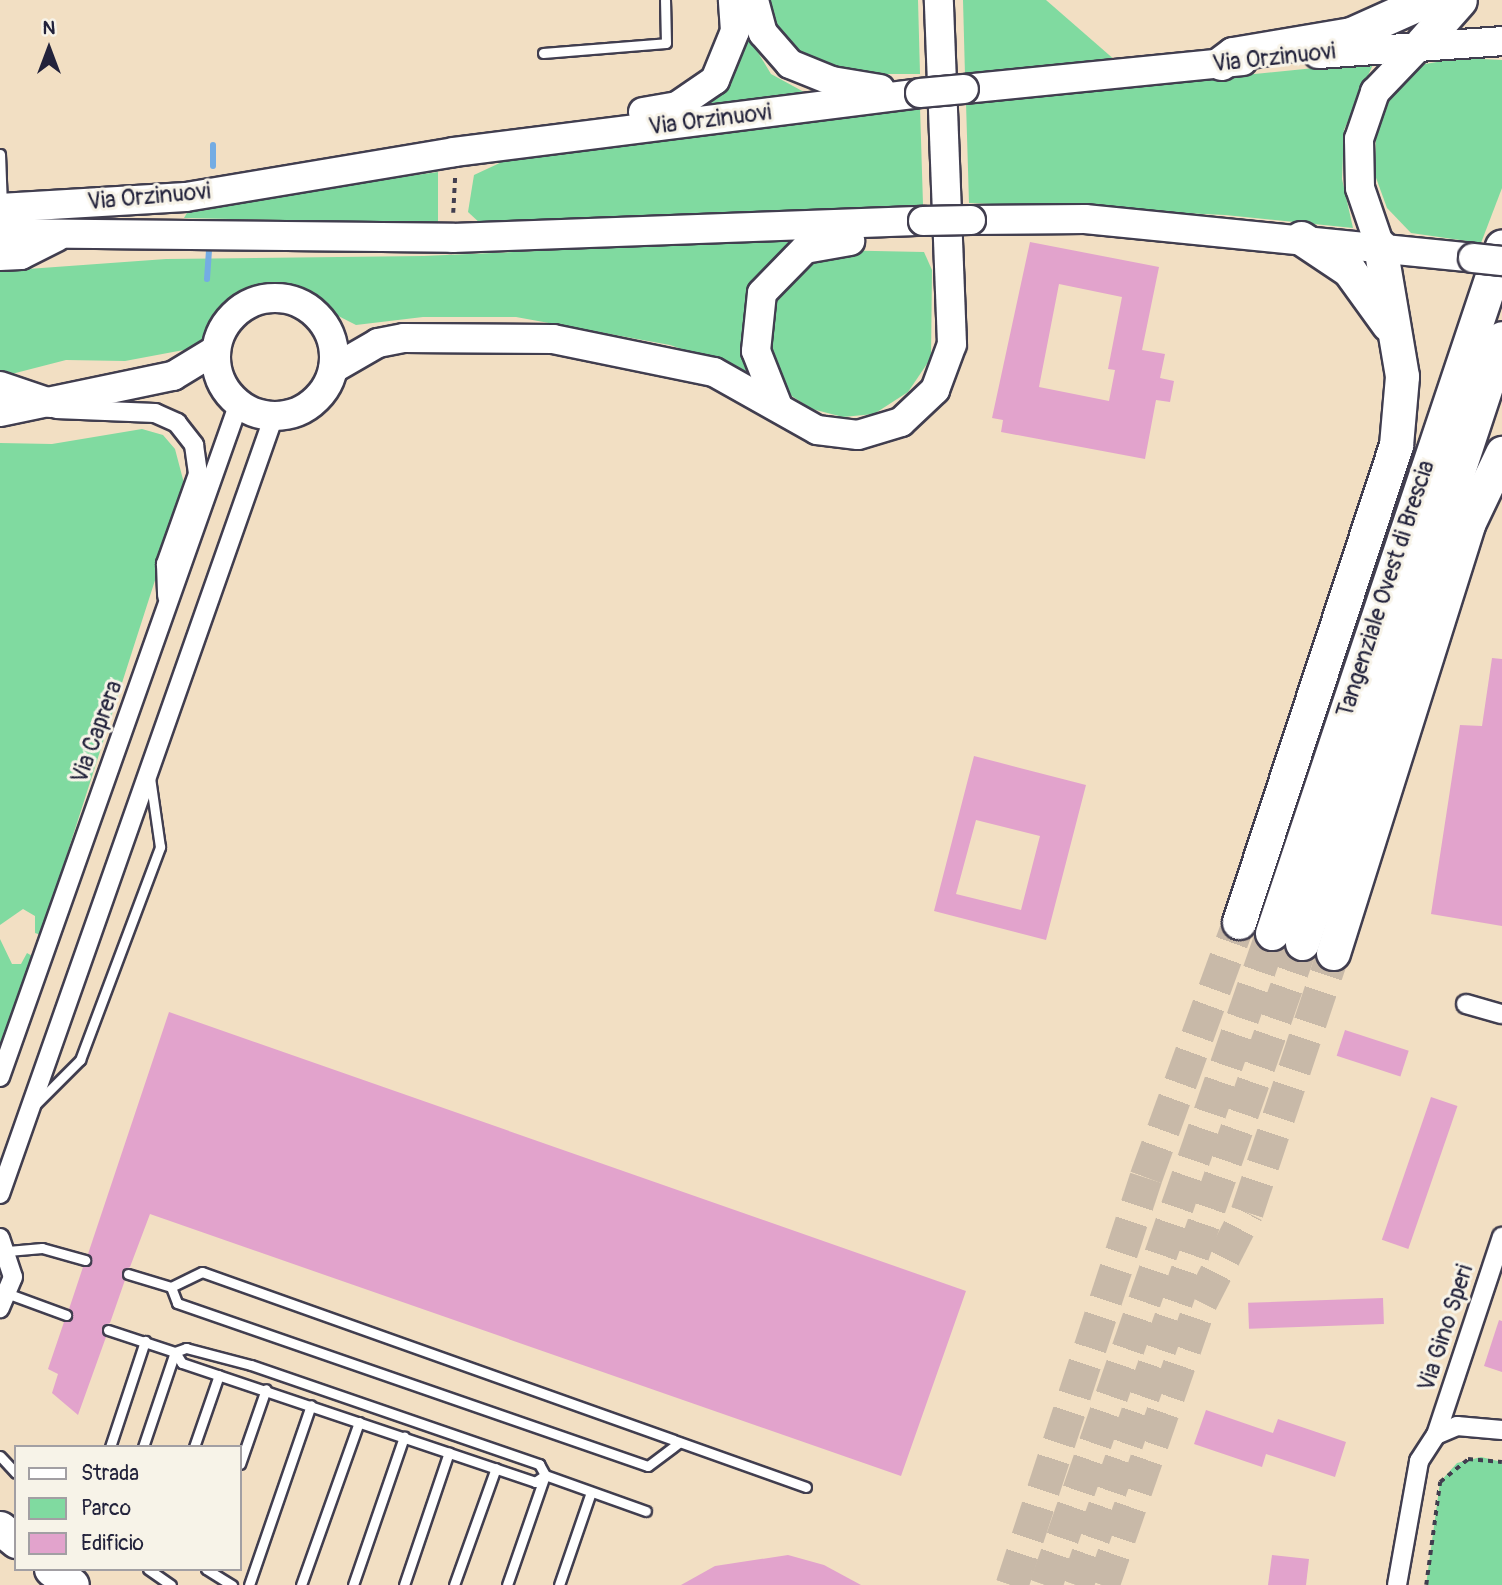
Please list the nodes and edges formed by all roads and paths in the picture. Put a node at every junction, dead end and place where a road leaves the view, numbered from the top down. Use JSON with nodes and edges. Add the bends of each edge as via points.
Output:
{"nodes":[{"id":1,"x":665,"y":0,"type":"edge"},
{"id":2,"x":733,"y":0,"type":"edge"},
{"id":3,"x":754,"y":0,"type":"edge"},
{"id":4,"x":939,"y":0,"type":"edge"},
{"id":5,"x":1427,"y":0,"type":"edge"},
{"id":6,"x":1460,"y":0,"type":"edge"},
{"id":7,"x":1502,"y":41,"type":"edge"},
{"id":8,"x":1422,"y":43,"type":"junction"},
{"id":9,"x":543,"y":54,"type":"dead end"},
{"id":10,"x":1222,"y":63,"type":"junction"},
{"id":11,"x":917,"y":94,"type":"junction"},
{"id":12,"x":547,"y":141,"type":"junction"},
{"id":13,"x":454,"y":152,"type":"junction"},
{"id":14,"x":0,"y":154,"type":"edge"},
{"id":15,"x":1,"y":216,"type":"edge"},
{"id":16,"x":923,"y":221,"type":"junction"},
{"id":17,"x":62,"y":235,"type":"junction"},
{"id":18,"x":453,"y":238,"type":"junction"},
{"id":19,"x":1301,"y":238,"type":"junction"},
{"id":20,"x":0,"y":246,"type":"edge"},
{"id":21,"x":1380,"y":246,"type":"junction"},
{"id":22,"x":1487,"y":252,"type":"edge"},
{"id":23,"x":0,"y":256,"type":"edge"},
{"id":24,"x":1502,"y":261,"type":"edge"},
{"id":25,"x":327,"y":329,"type":"junction"},
{"id":26,"x":1502,"y":338,"type":"edge"},
{"id":27,"x":1398,"y":341,"type":"junction"},
{"id":28,"x":377,"y":343,"type":"junction"},
{"id":29,"x":216,"y":349,"type":"junction"},
{"id":30,"x":333,"y":369,"type":"junction"},
{"id":31,"x":173,"y":376,"type":"junction"},
{"id":32,"x":0,"y":386,"type":"edge"},
{"id":33,"x":232,"y":395,"type":"junction"},
{"id":34,"x":778,"y":405,"type":"junction"},
{"id":35,"x":41,"y":406,"type":"junction"},
{"id":36,"x":0,"y":412,"type":"edge"},
{"id":37,"x":274,"y":416,"type":"junction"},
{"id":38,"x":1502,"y":453,"type":"edge"},
{"id":39,"x":167,"y":609,"type":"junction"},
{"id":40,"x":150,"y":772,"type":"junction"},
{"id":41,"x":1329,"y":810,"type":"junction"},
{"id":42,"x":1286,"y":938,"type":"junction"},
{"id":43,"x":1466,"y":1004,"type":"dead end"},
{"id":44,"x":1502,"y":1014,"type":"edge"},
{"id":45,"x":0,"y":1077,"type":"edge"},
{"id":46,"x":34,"y":1107,"type":"junction"},
{"id":47,"x":0,"y":1194,"type":"edge"},
{"id":48,"x":1502,"y":1237,"type":"edge"},
{"id":49,"x":4,"y":1244,"type":"edge"},
{"id":50,"x":85,"y":1260,"type":"dead end"},
{"id":51,"x":128,"y":1274,"type":"dead end"},
{"id":52,"x":171,"y":1287,"type":"junction"},
{"id":53,"x":4,"y":1301,"type":"edge"},
{"id":54,"x":66,"y":1315,"type":"dead end"},
{"id":55,"x":108,"y":1330,"type":"dead end"},
{"id":56,"x":145,"y":1341,"type":"junction"},
{"id":57,"x":175,"y":1352,"type":"junction"},
{"id":58,"x":219,"y":1375,"type":"junction"},
{"id":59,"x":266,"y":1390,"type":"junction"},
{"id":60,"x":311,"y":1405,"type":"junction"},
{"id":61,"x":359,"y":1422,"type":"junction"},
{"id":62,"x":1502,"y":1430,"type":"edge"},
{"id":63,"x":1436,"y":1435,"type":"junction"},
{"id":64,"x":404,"y":1437,"type":"junction"},
{"id":65,"x":679,"y":1443,"type":"junction"},
{"id":66,"x":111,"y":1445,"type":"edge"},
{"id":67,"x":144,"y":1445,"type":"edge"},
{"id":68,"x":195,"y":1445,"type":"edge"},
{"id":69,"x":449,"y":1452,"type":"junction"},
{"id":70,"x":0,"y":1456,"type":"edge"},
{"id":71,"x":242,"y":1458,"type":"edge"},
{"id":72,"x":1502,"y":1462,"type":"edge"},
{"id":73,"x":496,"y":1468,"type":"junction"},
{"id":74,"x":14,"y":1471,"type":"edge"},
{"id":75,"x":545,"y":1475,"type":"junction"},
{"id":76,"x":806,"y":1487,"type":"dead end"},
{"id":77,"x":591,"y":1492,"type":"junction"},
{"id":78,"x":646,"y":1511,"type":"dead end"},
{"id":79,"x":0,"y":1528,"type":"edge"},
{"id":80,"x":14,"y":1539,"type":"edge"},
{"id":81,"x":54,"y":1571,"type":"edge"},
{"id":82,"x":151,"y":1571,"type":"edge"},
{"id":83,"x":209,"y":1571,"type":"edge"},
{"id":84,"x":72,"y":1585,"type":"edge"},
{"id":85,"x":171,"y":1585,"type":"edge"},
{"id":86,"x":232,"y":1585,"type":"edge"},
{"id":87,"x":249,"y":1585,"type":"edge"},
{"id":88,"x":301,"y":1585,"type":"edge"},
{"id":89,"x":353,"y":1585,"type":"edge"},
{"id":90,"x":404,"y":1585,"type":"edge"},
{"id":91,"x":454,"y":1585,"type":"edge"},
{"id":92,"x":507,"y":1585,"type":"edge"},
{"id":93,"x":559,"y":1585,"type":"edge"},
{"id":94,"x":1396,"y":1585,"type":"edge"},
{"id":95,"x":1426,"y":1585,"type":"edge"}],
"edges":[{"from":1,"to":9,"type":"lane","via":[[666,43]]},
{"from":2,"to":12,"type":"main road","via":[[735,32],[724,64],[698,96],[677,106],[589,121]]},
{"from":3,"to":11,"type":"main road","via":[[763,33],[790,64],[831,81]]},
{"from":4,"to":34,"type":"main road","via":[[952,271],[945,371],[921,406],[880,431],[817,430]]},
{"from":5,"to":10,"type":"highway","via":[[1351,34],[1233,54]]},
{"from":6,"to":8,"type":"highway"},
{"from":7,"to":8,"type":"main road","name":"Via Orzinuovi"},
{"from":8,"to":10,"type":"main road","name":"Via Orzinuovi"},
{"from":8,"to":21,"type":"main road","via":[[1375,92],[1359,139],[1360,188]]},
{"from":10,"to":11,"type":"main road","name":"Via Orzinuovi","bridge":true},
{"from":11,"to":12,"type":"main road","name":"Via Orzinuovi"},
{"from":12,"to":13,"type":"main road","name":"Via Orzinuovi"},
{"from":13,"to":15,"type":"main road","name":"Via Orzinuovi","via":[[186,197]]},
{"from":13,"to":18,"type":"path"},
{"from":14,"to":15,"type":"lane"},
{"from":15,"to":17,"type":"main road","name":"Via Orzinuovi"},
{"from":16,"to":18,"type":"main road","name":"Via Orzinuovi"},
{"from":16,"to":19,"type":"main road","name":"Via Orzinuovi","bridge":true,"via":[[1085,219]]},
{"from":16,"to":34,"type":"main road","via":[[877,239],[815,245],[774,275],[755,310],[754,330],[761,372]]},
{"from":17,"to":18,"type":"main road","name":"Via Orzinuovi"},
{"from":17,"to":20,"type":"main road"},
{"from":17,"to":23,"type":"main road","via":[[21,255]]},
{"from":19,"to":21,"type":"main road","name":"Via Orzinuovi"},
{"from":19,"to":27,"type":"highway","via":[[1349,270],[1373,296]]},
{"from":21,"to":22,"type":"main road","name":"Via Orzinuovi"},
{"from":21,"to":27,"type":"highway"},
{"from":22,"to":24,"type":"main road","name":"Via Orzinuovi","bridge":true},
{"from":22,"to":41,"type":"highway","name":"Tangenziale Ovest di Brescia"},
{"from":25,"to":28,"type":"main road"},
{"from":25,"to":29,"type":"main road","via":[[304,305],[272,298],[229,319]]},
{"from":25,"to":30,"type":"main road"},
{"from":26,"to":41,"type":"highway","name":"Tangenziale Ovest di Brescia"},
{"from":27,"to":42,"type":"highway","via":[[1396,445]]},
{"from":28,"to":30,"type":"main road"},
{"from":28,"to":34,"type":"main road","via":[[466,334],[553,339],[714,372]]},
{"from":29,"to":31,"type":"main road"},
{"from":29,"to":33,"type":"main road"},
{"from":30,"to":37,"type":"main road","via":[[316,399]]},
{"from":31,"to":33,"type":"main road"},
{"from":31,"to":35,"type":"main road"},
{"from":32,"to":35,"type":"main road"},
{"from":33,"to":37,"type":"main road"},
{"from":33,"to":39,"type":"street","name":"Via Caprera"},
{"from":35,"to":36,"type":"main road"},
{"from":35,"to":39,"type":"street","via":[[155,413],[187,433],[198,474],[166,564]]},
{"from":37,"to":40,"type":"street"},
{"from":38,"to":42,"type":"highway"},
{"from":39,"to":45,"type":"street","name":"Via Caprera"},
{"from":40,"to":46,"type":"street"},
{"from":40,"to":46,"type":"lane","via":[[160,847],[80,1059]]},
{"from":41,"to":42,"type":"highway","via":[[1335,883]]},
{"from":41,"to":42,"type":"highway","via":[[1275,869]]},
{"from":43,"to":44,"type":"street"},
{"from":46,"to":47,"type":"street"},
{"from":48,"to":63,"type":"street","name":"Via Gino Speri"},
{"from":49,"to":50,"type":"lane"},
{"from":49,"to":53,"type":"street"},
{"from":51,"to":52,"type":"lane"},
{"from":52,"to":65,"type":"lane","via":[[202,1272],[658,1429]]},
{"from":52,"to":65,"type":"lane","via":[[177,1303],[648,1466]]},
{"from":53,"to":54,"type":"lane"},
{"from":55,"to":56,"type":"lane"},
{"from":56,"to":57,"type":"lane"},
{"from":56,"to":66,"type":"lane"},
{"from":57,"to":58,"type":"lane","via":[[182,1363]]},
{"from":57,"to":67,"type":"lane"},
{"from":57,"to":75,"type":"lane","via":[[186,1348],[251,1365],[539,1464]]},
{"from":58,"to":59,"type":"lane"},
{"from":58,"to":68,"type":"lane"},
{"from":59,"to":60,"type":"lane"},
{"from":59,"to":71,"type":"lane"},
{"from":60,"to":61,"type":"lane"},
{"from":60,"to":87,"type":"lane"},
{"from":61,"to":64,"type":"lane"},
{"from":61,"to":88,"type":"lane"},
{"from":62,"to":63,"type":"street","via":[[1457,1426]]},
{"from":63,"to":94,"type":"street","name":"Via Gino Speri","via":[[1408,1492]]},
{"from":64,"to":69,"type":"lane"},
{"from":64,"to":89,"type":"lane"},
{"from":65,"to":76,"type":"lane"},
{"from":69,"to":73,"type":"lane"},
{"from":69,"to":90,"type":"lane"},
{"from":70,"to":74,"type":"lane"},
{"from":72,"to":95,"type":"path","via":[[1468,1459],[1440,1482]]},
{"from":73,"to":75,"type":"lane","via":[[535,1482]]},
{"from":73,"to":91,"type":"lane"},
{"from":75,"to":77,"type":"lane"},
{"from":75,"to":92,"type":"lane"},
{"from":77,"to":78,"type":"lane"},
{"from":77,"to":93,"type":"lane"},
{"from":79,"to":80,"type":"highway"},
{"from":81,"to":84,"type":"highway"},
{"from":82,"to":85,"type":"lane"},
{"from":83,"to":86,"type":"lane"}]}
